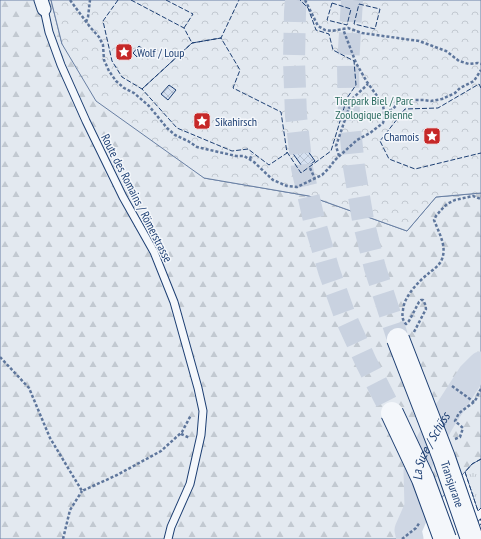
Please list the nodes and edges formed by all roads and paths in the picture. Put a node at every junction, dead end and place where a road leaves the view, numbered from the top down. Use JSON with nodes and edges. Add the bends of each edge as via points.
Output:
{"nodes":[{"id":1,"x":70,"y":0,"type":"edge"},
{"id":2,"x":90,"y":0,"type":"edge"},
{"id":3,"x":305,"y":0,"type":"edge"},
{"id":4,"x":42,"y":4,"type":"edge"},
{"id":5,"x":86,"y":22,"type":"junction"},
{"id":6,"x":343,"y":29,"type":"junction"},
{"id":7,"x":481,"y":64,"type":"edge"},
{"id":8,"x":481,"y":70,"type":"edge"},
{"id":9,"x":368,"y":84,"type":"junction"},
{"id":10,"x":384,"y":113,"type":"junction"},
{"id":11,"x":252,"y":154,"type":"dead end"},
{"id":12,"x":339,"y":156,"type":"junction"},
{"id":13,"x":250,"y":159,"type":"junction"},
{"id":14,"x":310,"y":168,"type":"dead end"},
{"id":15,"x":315,"y":179,"type":"junction"},
{"id":16,"x":481,"y":199,"type":"edge"},
{"id":17,"x":404,"y":337,"type":"joint"},
{"id":18,"x":0,"y":357,"type":"edge"},
{"id":19,"x":452,"y":386,"type":"dead end"},
{"id":20,"x":201,"y":402,"type":"junction"},
{"id":21,"x":474,"y":402,"type":"dead end"},
{"id":22,"x":392,"y":413,"type":"tunnel mouth"},
{"id":23,"x":82,"y":491,"type":"junction"},
{"id":24,"x":416,"y":528,"type":"dead end"},
{"id":25,"x":63,"y":539,"type":"edge"},
{"id":26,"x":168,"y":539,"type":"edge"},
{"id":27,"x":402,"y":539,"type":"edge"},
{"id":28,"x":446,"y":539,"type":"edge"},
{"id":29,"x":472,"y":539,"type":"edge"}],
"edges":[{"from":1,"to":5,"type":"path"},
{"from":2,"to":5,"type":"path"},
{"from":3,"to":6,"type":"path","via":[[318,26],[332,31]]},
{"from":4,"to":20,"type":"lane","name":"Route des Romains / Römerstrasse","via":[[61,65],[123,197],[154,252],[174,302]]},
{"from":5,"to":13,"type":"path","via":[[99,37],[103,45],[104,60],[116,81],[149,106],[171,132],[197,147]]},
{"from":6,"to":7,"type":"path","via":[[419,41],[446,51],[459,61]]},
{"from":6,"to":9,"type":"path","via":[[356,63]]},
{"from":8,"to":10,"type":"path","via":[[474,81],[442,99],[431,102],[404,100]]},
{"from":9,"to":10,"type":"path","via":[[380,100]]},
{"from":9,"to":12,"type":"path","via":[[352,99],[336,146]]},
{"from":10,"to":12,"type":"path","via":[[383,123]]},
{"from":11,"to":13,"type":"path"},
{"from":12,"to":15,"type":"path","via":[[330,168]]},
{"from":13,"to":15,"type":"path","via":[[273,180],[287,186],[297,186]]},
{"from":14,"to":15,"type":"path"},
{"from":16,"to":17,"type":"path","via":[[473,196],[455,200],[447,204],[436,216],[434,220],[444,252],[440,264],[406,298],[402,318],[406,324],[421,300],[426,309],[413,334]]},
{"from":17,"to":29,"type":"highway","name":"Transjurane","bridge":true},
{"from":18,"to":23,"type":"path","via":[[29,388],[50,438]]},
{"from":19,"to":21,"type":"path"},
{"from":20,"to":23,"type":"path","via":[[182,432],[161,452]]},
{"from":20,"to":26,"type":"lane","name":"Route des Romains / Römerstrasse","via":[[201,435],[190,484]]},
{"from":22,"to":28,"type":"highway","bridge":true,"via":[[423,479]]},
{"from":23,"to":25,"type":"path","via":[[70,510]]},
{"from":24,"to":27,"type":"path"}]}
